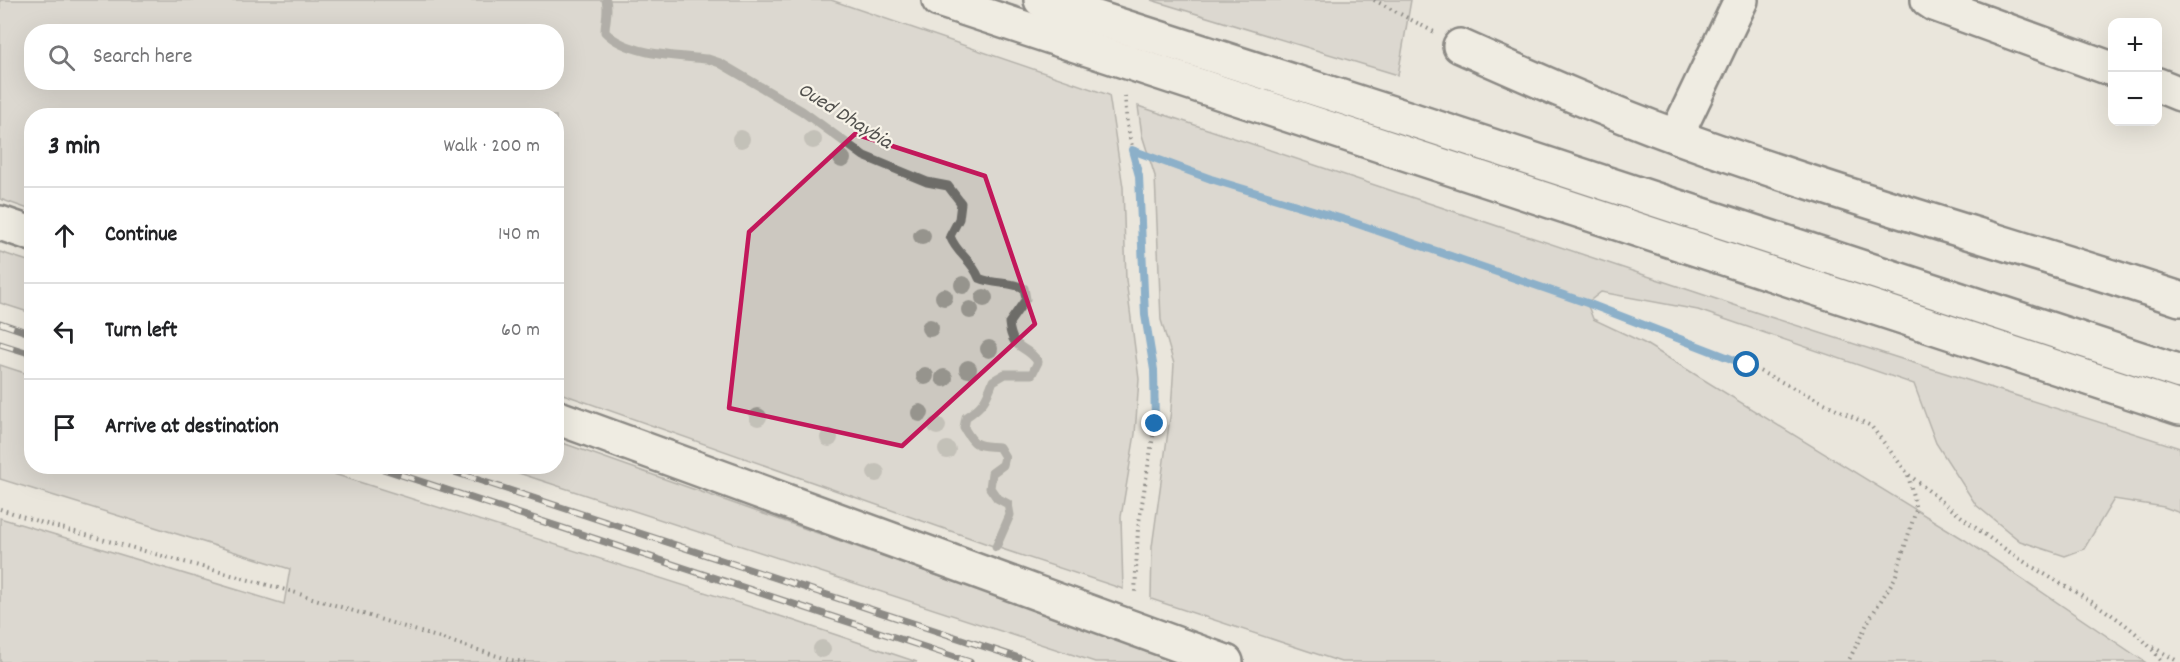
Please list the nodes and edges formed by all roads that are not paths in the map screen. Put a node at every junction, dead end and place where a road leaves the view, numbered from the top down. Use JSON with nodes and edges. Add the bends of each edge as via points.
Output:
{"nodes":[{"id":1,"x":939,"y":0,"type":"edge"},
{"id":2,"x":1041,"y":0,"type":"edge"},
{"id":3,"x":1741,"y":0,"type":"edge"},
{"id":4,"x":1928,"y":0,"type":"edge"},
{"id":5,"x":1460,"y":46,"type":"road end"},
{"id":6,"x":2108,"y":68,"type":"edge"},
{"id":7,"x":2162,"y":87,"type":"edge"},
{"id":8,"x":2180,"y":94,"type":"edge"},
{"id":9,"x":1676,"y":136,"type":"junction"},
{"id":10,"x":0,"y":223,"type":"edge"},
{"id":11,"x":24,"y":231,"type":"edge"},
{"id":12,"x":2180,"y":299,"type":"edge"},
{"id":13,"x":2180,"y":372,"type":"edge"},
{"id":14,"x":2180,"y":408,"type":"edge"},
{"id":15,"x":564,"y":420,"type":"edge"},
{"id":16,"x":1226,"y":662,"type":"edge"}],
"edges":[{"from":1,"to":14,"type":"main road"},
{"from":2,"to":13,"type":"main road"},
{"from":3,"to":9,"type":"main road"},
{"from":4,"to":6,"type":"main road"},
{"from":5,"to":9,"type":"main road"},
{"from":7,"to":8,"type":"main road"},
{"from":9,"to":12,"type":"main road"},
{"from":10,"to":11,"type":"main road"},
{"from":15,"to":16,"type":"main road"}]}
